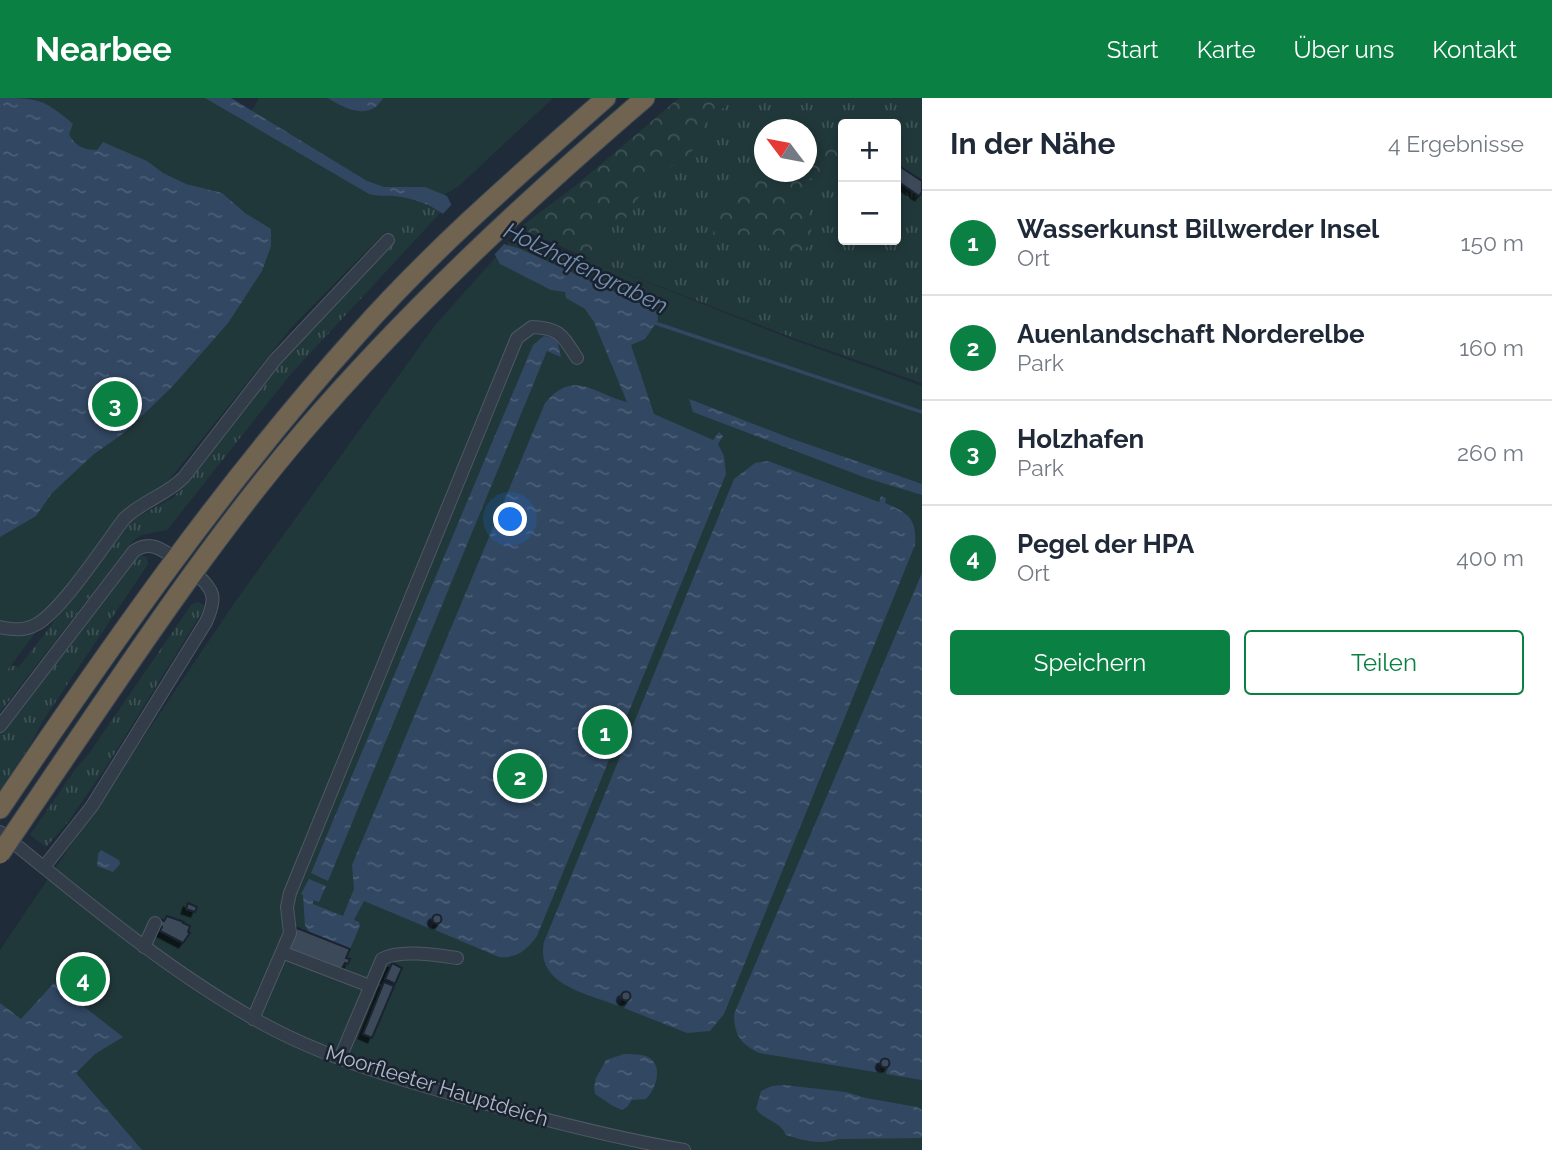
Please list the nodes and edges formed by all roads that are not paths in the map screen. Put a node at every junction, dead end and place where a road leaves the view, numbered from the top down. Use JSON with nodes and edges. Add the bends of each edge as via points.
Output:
{"nodes":[{"id":1,"x":606,"y":98,"type":"edge"},
{"id":2,"x":645,"y":98,"type":"edge"},
{"id":3,"x":388,"y":240,"type":"dead end"},
{"id":4,"x":577,"y":358,"type":"dead end"},
{"id":5,"x":175,"y":558,"type":"junction"},
{"id":6,"x":195,"y":573,"type":"junction"},
{"id":7,"x":0,"y":628,"type":"edge"},
{"id":8,"x":0,"y":726,"type":"edge"},
{"id":9,"x":0,"y":809,"type":"edge"},
{"id":10,"x":0,"y":832,"type":"edge"},
{"id":11,"x":0,"y":854,"type":"edge"},
{"id":12,"x":44,"y":867,"type":"junction"},
{"id":13,"x":155,"y":923,"type":"dead end"},
{"id":14,"x":139,"y":943,"type":"junction"},
{"id":15,"x":284,"y":953,"type":"junction"},
{"id":16,"x":457,"y":958,"type":"dead end"},
{"id":17,"x":370,"y":986,"type":"junction"},
{"id":18,"x":253,"y":1019,"type":"junction"},
{"id":19,"x":340,"y":1058,"type":"junction"},
{"id":20,"x":684,"y":1150,"type":"edge"}],
"edges":[{"from":1,"to":5,"type":"highway","via":[[453,235],[358,333]]},
{"from":2,"to":6,"type":"highway","via":[[492,233],[379,348],[304,431]]},
{"from":3,"to":7,"type":"lane","via":[[275,360],[176,486],[124,519],[49,616],[29,628]]},
{"from":4,"to":15,"type":"lane","via":[[561,333],[548,328],[532,327],[517,338],[290,894],[290,933]]},
{"from":5,"to":8,"type":"lane","via":[[152,545],[134,551]]},
{"from":5,"to":9,"type":"highway"},
{"from":6,"to":11,"type":"highway","bridge":true},
{"from":6,"to":12,"type":"lane","via":[[213,594],[212,610],[92,806]]},
{"from":10,"to":12,"type":"lane","name":"Moorfleeter Hauptdeich"},
{"from":12,"to":14,"type":"lane","name":"Moorfleeter Hauptdeich"},
{"from":13,"to":14,"type":"lane"},
{"from":14,"to":18,"type":"lane","name":"Moorfleeter Hauptdeich"},
{"from":15,"to":17,"type":"lane"},
{"from":15,"to":18,"type":"lane"},
{"from":16,"to":17,"type":"lane","via":[[392,954],[382,958]]},
{"from":17,"to":19,"type":"lane"},
{"from":18,"to":19,"type":"lane","name":"Moorfleeter Hauptdeich"},
{"from":19,"to":20,"type":"lane","name":"Moorfleeter Hauptdeich","via":[[542,1119]]}]}
